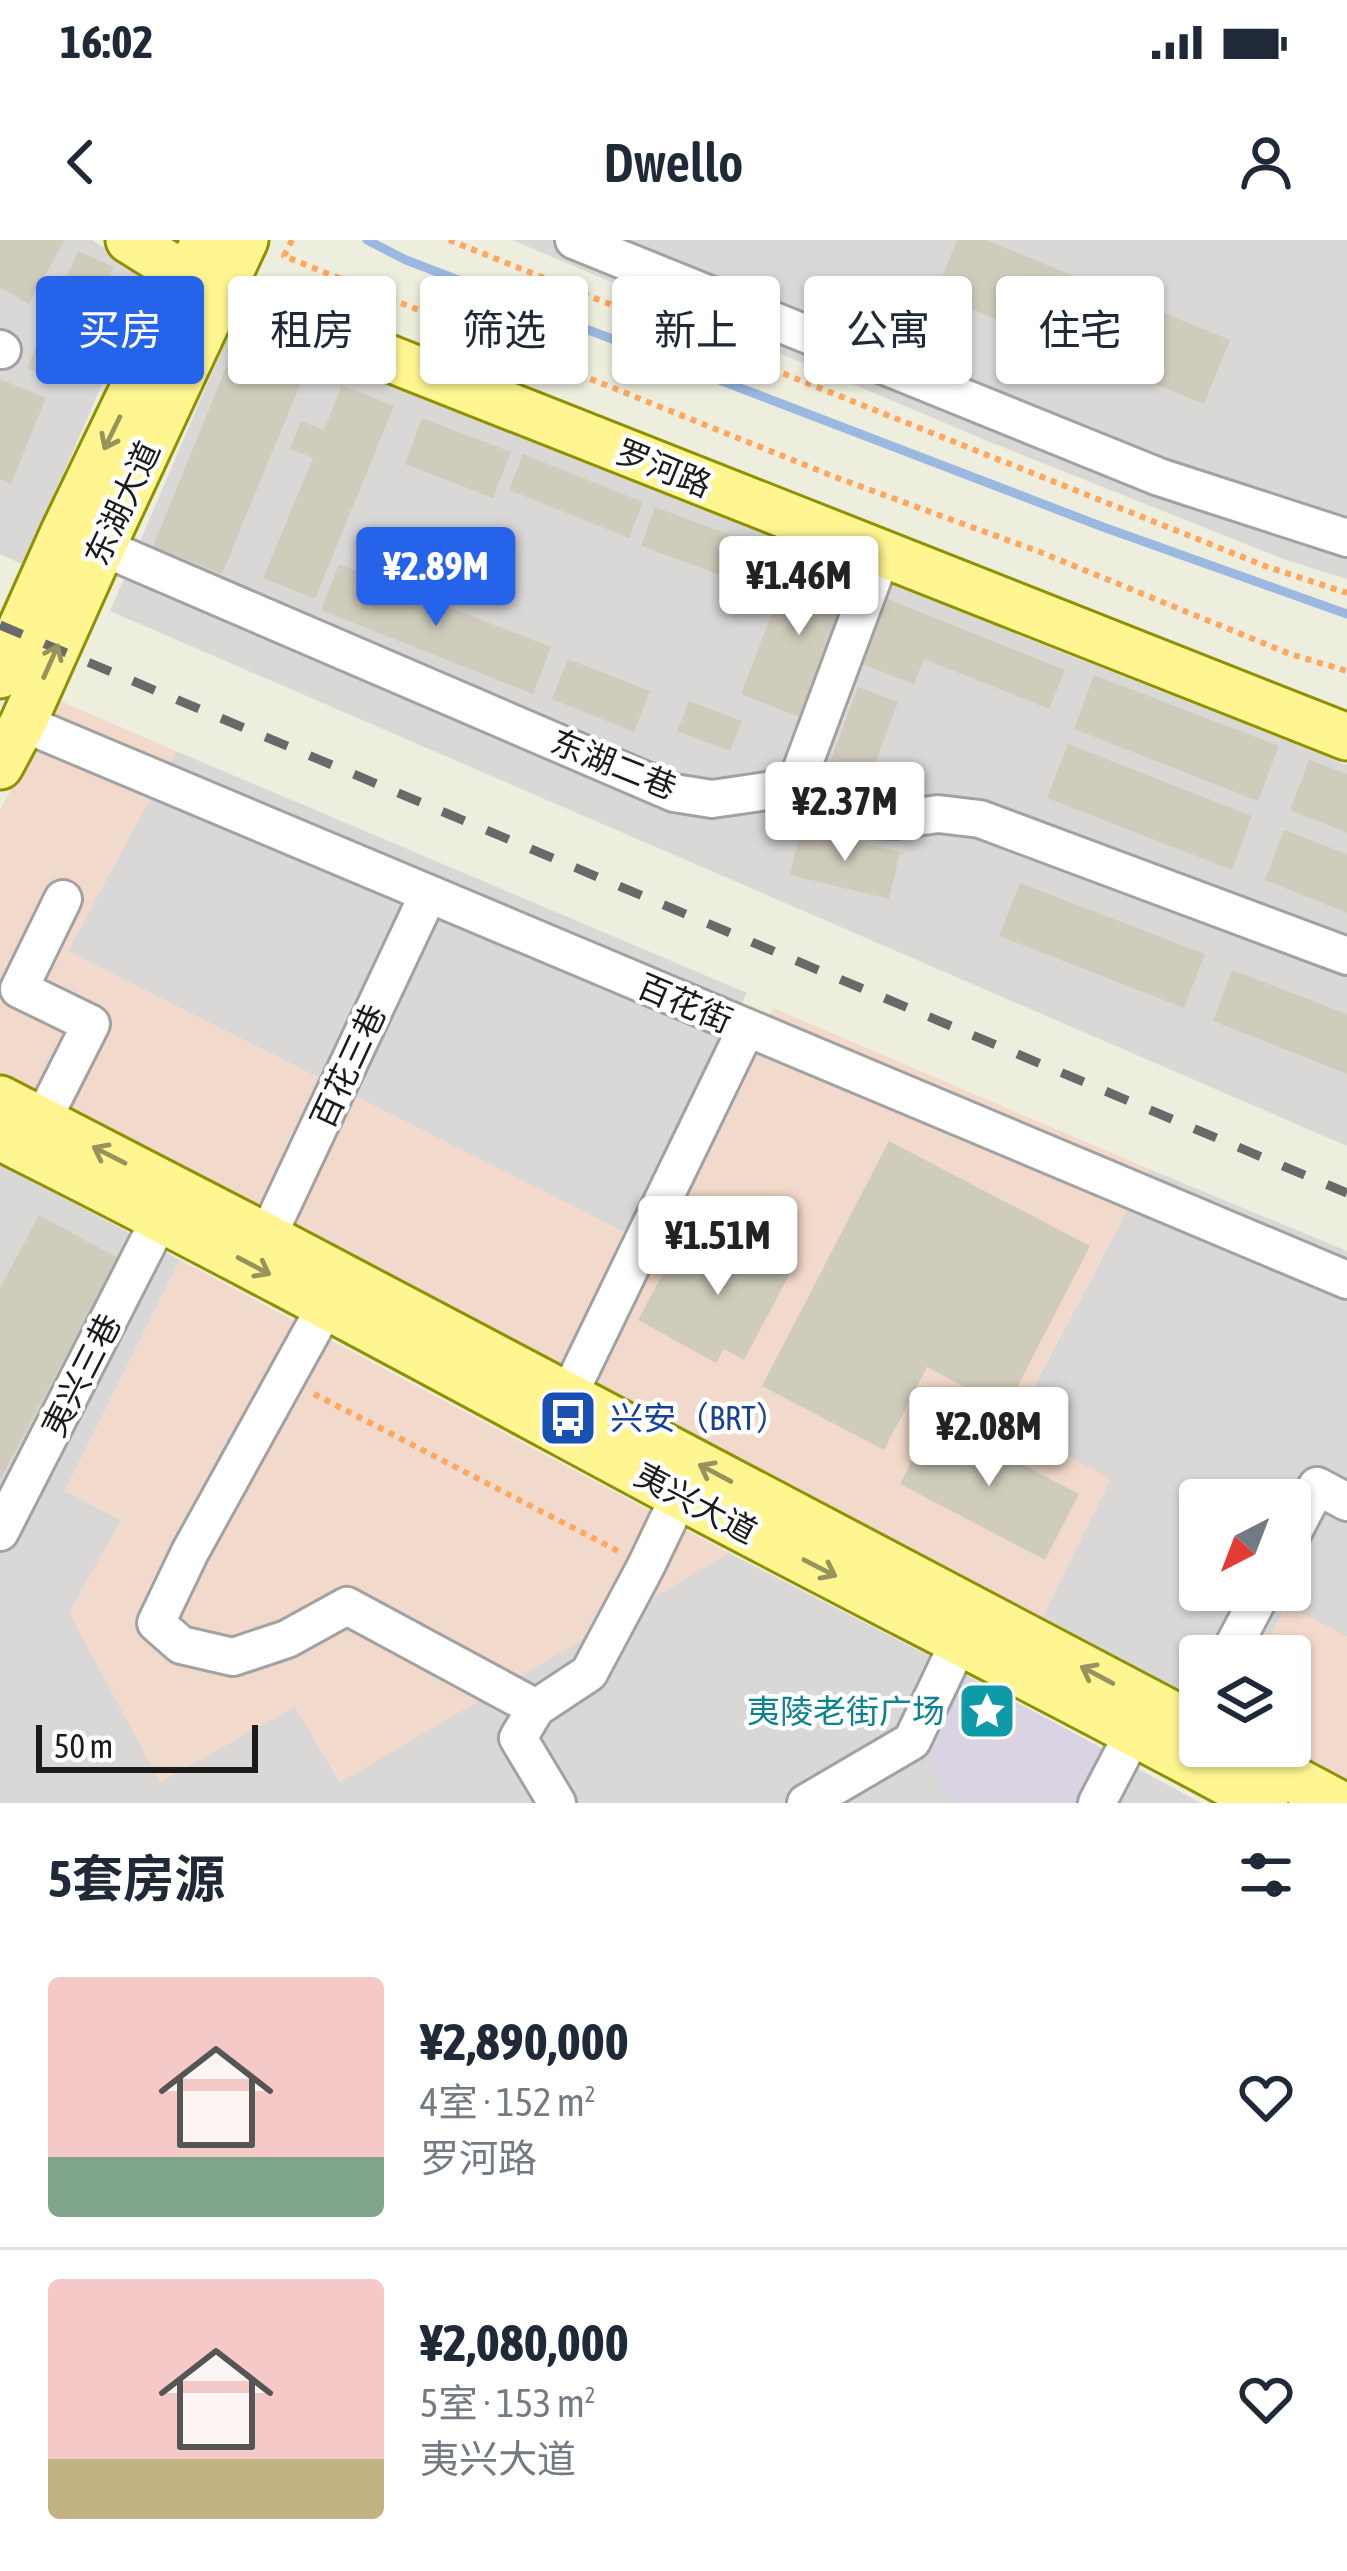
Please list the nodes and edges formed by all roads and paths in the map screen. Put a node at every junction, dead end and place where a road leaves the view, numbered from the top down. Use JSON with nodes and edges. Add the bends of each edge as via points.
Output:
{"nodes":[{"id":1,"x":128,"y":240,"type":"edge"},
{"id":2,"x":292,"y":240,"type":"edge"},
{"id":3,"x":448,"y":240,"type":"edge"},
{"id":4,"x":574,"y":240,"type":"edge"},
{"id":5,"x":219,"y":258,"type":"edge"},
{"id":6,"x":1347,"y":538,"type":"edge"},
{"id":7,"x":102,"y":547,"type":"junction"},
{"id":8,"x":882,"y":554,"type":"junction"},
{"id":9,"x":1347,"y":593,"type":"edge"},
{"id":10,"x":1347,"y":671,"type":"edge"},
{"id":11,"x":0,"y":675,"type":"edge"},
{"id":12,"x":23,"y":723,"type":"junction"},
{"id":13,"x":1345,"y":730,"type":"edge"},
{"id":14,"x":0,"y":766,"type":"edge"},
{"id":15,"x":795,"y":788,"type":"junction"},
{"id":16,"x":428,"y":895,"type":"junction"},
{"id":17,"x":63,"y":899,"type":"dead end"},
{"id":18,"x":1347,"y":956,"type":"edge"},
{"id":19,"x":746,"y":1029,"type":"junction"},
{"id":20,"x":0,"y":1099,"type":"edge"},
{"id":21,"x":21,"y":1129,"type":"edge"},
{"id":22,"x":161,"y":1217,"type":"junction"},
{"id":23,"x":267,"y":1237,"type":"junction"},
{"id":24,"x":1347,"y":1280,"type":"edge"},
{"id":25,"x":328,"y":1304,"type":"junction"},
{"id":26,"x":284,"y":1378,"type":"junction"},
{"id":27,"x":568,"y":1396,"type":"junction"},
{"id":28,"x":680,"y":1496,"type":"junction"},
{"id":29,"x":1311,"y":1498,"type":"edge"},
{"id":30,"x":1347,"y":1502,"type":"edge"},
{"id":31,"x":0,"y":1532,"type":"edge"},
{"id":32,"x":646,"y":1566,"type":"junction"},
{"id":33,"x":960,"y":1640,"type":"junction"},
{"id":34,"x":536,"y":1708,"type":"junction"},
{"id":35,"x":1179,"y":1714,"type":"edge"},
{"id":36,"x":1134,"y":1732,"type":"junction"},
{"id":37,"x":1275,"y":1767,"type":"edge"},
{"id":38,"x":557,"y":1803,"type":"edge"},
{"id":39,"x":806,"y":1803,"type":"edge"},
{"id":40,"x":1097,"y":1803,"type":"edge"},
{"id":41,"x":1264,"y":1803,"type":"edge"},
{"id":42,"x":1338,"y":1803,"type":"edge"}],
"edges":[{"from":1,"to":5,"type":"main road","name":"罗河路"},
{"from":2,"to":5,"type":"path"},
{"from":3,"to":9,"type":"path"},
{"from":4,"to":6,"type":"street","via":[[1159,477]]},
{"from":5,"to":7,"type":"main road","name":"东湖大道"},
{"from":5,"to":8,"type":"main road","name":"罗河路"},
{"from":5,"to":10,"type":"path","via":[[1040,552]]},
{"from":5,"to":11,"type":"main road","name":"东湖大道","one_way":true,"via":[[64,532]]},
{"from":5,"to":13,"type":"main road","name":"罗河路"},
{"from":12,"to":7,"type":"main road","name":"东湖大道","one_way":true},
{"from":7,"to":15,"type":"street","name":"东湖二巷","via":[[674,793],[712,799]]},
{"from":8,"to":13,"type":"main road","name":"罗河路"},
{"from":8,"to":15,"type":"street"},
{"from":12,"to":14,"type":"main road","name":"东湖大道"},
{"from":12,"to":16,"type":"street","name":"百花街"},
{"from":15,"to":18,"type":"street","via":[[868,819],[980,819]]},
{"from":16,"to":19,"type":"street","name":"百花街"},
{"from":16,"to":23,"type":"street","name":"百花三巷"},
{"from":17,"to":21,"type":"street","via":[[20,989],[91,1024]]},
{"from":19,"to":24,"type":"street","name":"百花街"},
{"from":19,"to":27,"type":"street"},
{"from":20,"to":21,"type":"main road","name":"夷兴大道"},
{"from":21,"to":22,"type":"main road","name":"夷兴大道"},
{"from":23,"to":21,"type":"main road","name":"夷兴大道","one_way":true},
{"from":22,"to":25,"type":"main road","name":"夷兴大道","one_way":true},
{"from":22,"to":31,"type":"street","name":"夷兴三巷"},
{"from":23,"to":27,"type":"main road","name":"夷兴大道"},
{"from":25,"to":26,"type":"street"},
{"from":25,"to":28,"type":"main road","name":"夷兴大道"},
{"from":26,"to":32,"type":"path"},
{"from":26,"to":34,"type":"street","via":[[156,1622],[181,1645],[232,1657],[347,1606]]},
{"from":35,"to":27,"type":"main road","name":"夷兴大道","one_way":true},
{"from":28,"to":32,"type":"street"},
{"from":28,"to":33,"type":"main road","name":"夷兴大道","one_way":true},
{"from":29,"to":30,"type":"street","via":[[1317,1486]]},
{"from":32,"to":34,"type":"street","via":[[590,1673]]},
{"from":33,"to":36,"type":"main road","name":"夷兴大道"},
{"from":33,"to":39,"type":"street","via":[[912,1742]]},
{"from":34,"to":38,"type":"street","via":[[518,1738]]},
{"from":36,"to":40,"type":"street"},
{"from":36,"to":41,"type":"main road","name":"夷兴大道"},
{"from":37,"to":42,"type":"main road","name":"夷兴大道"}]}
